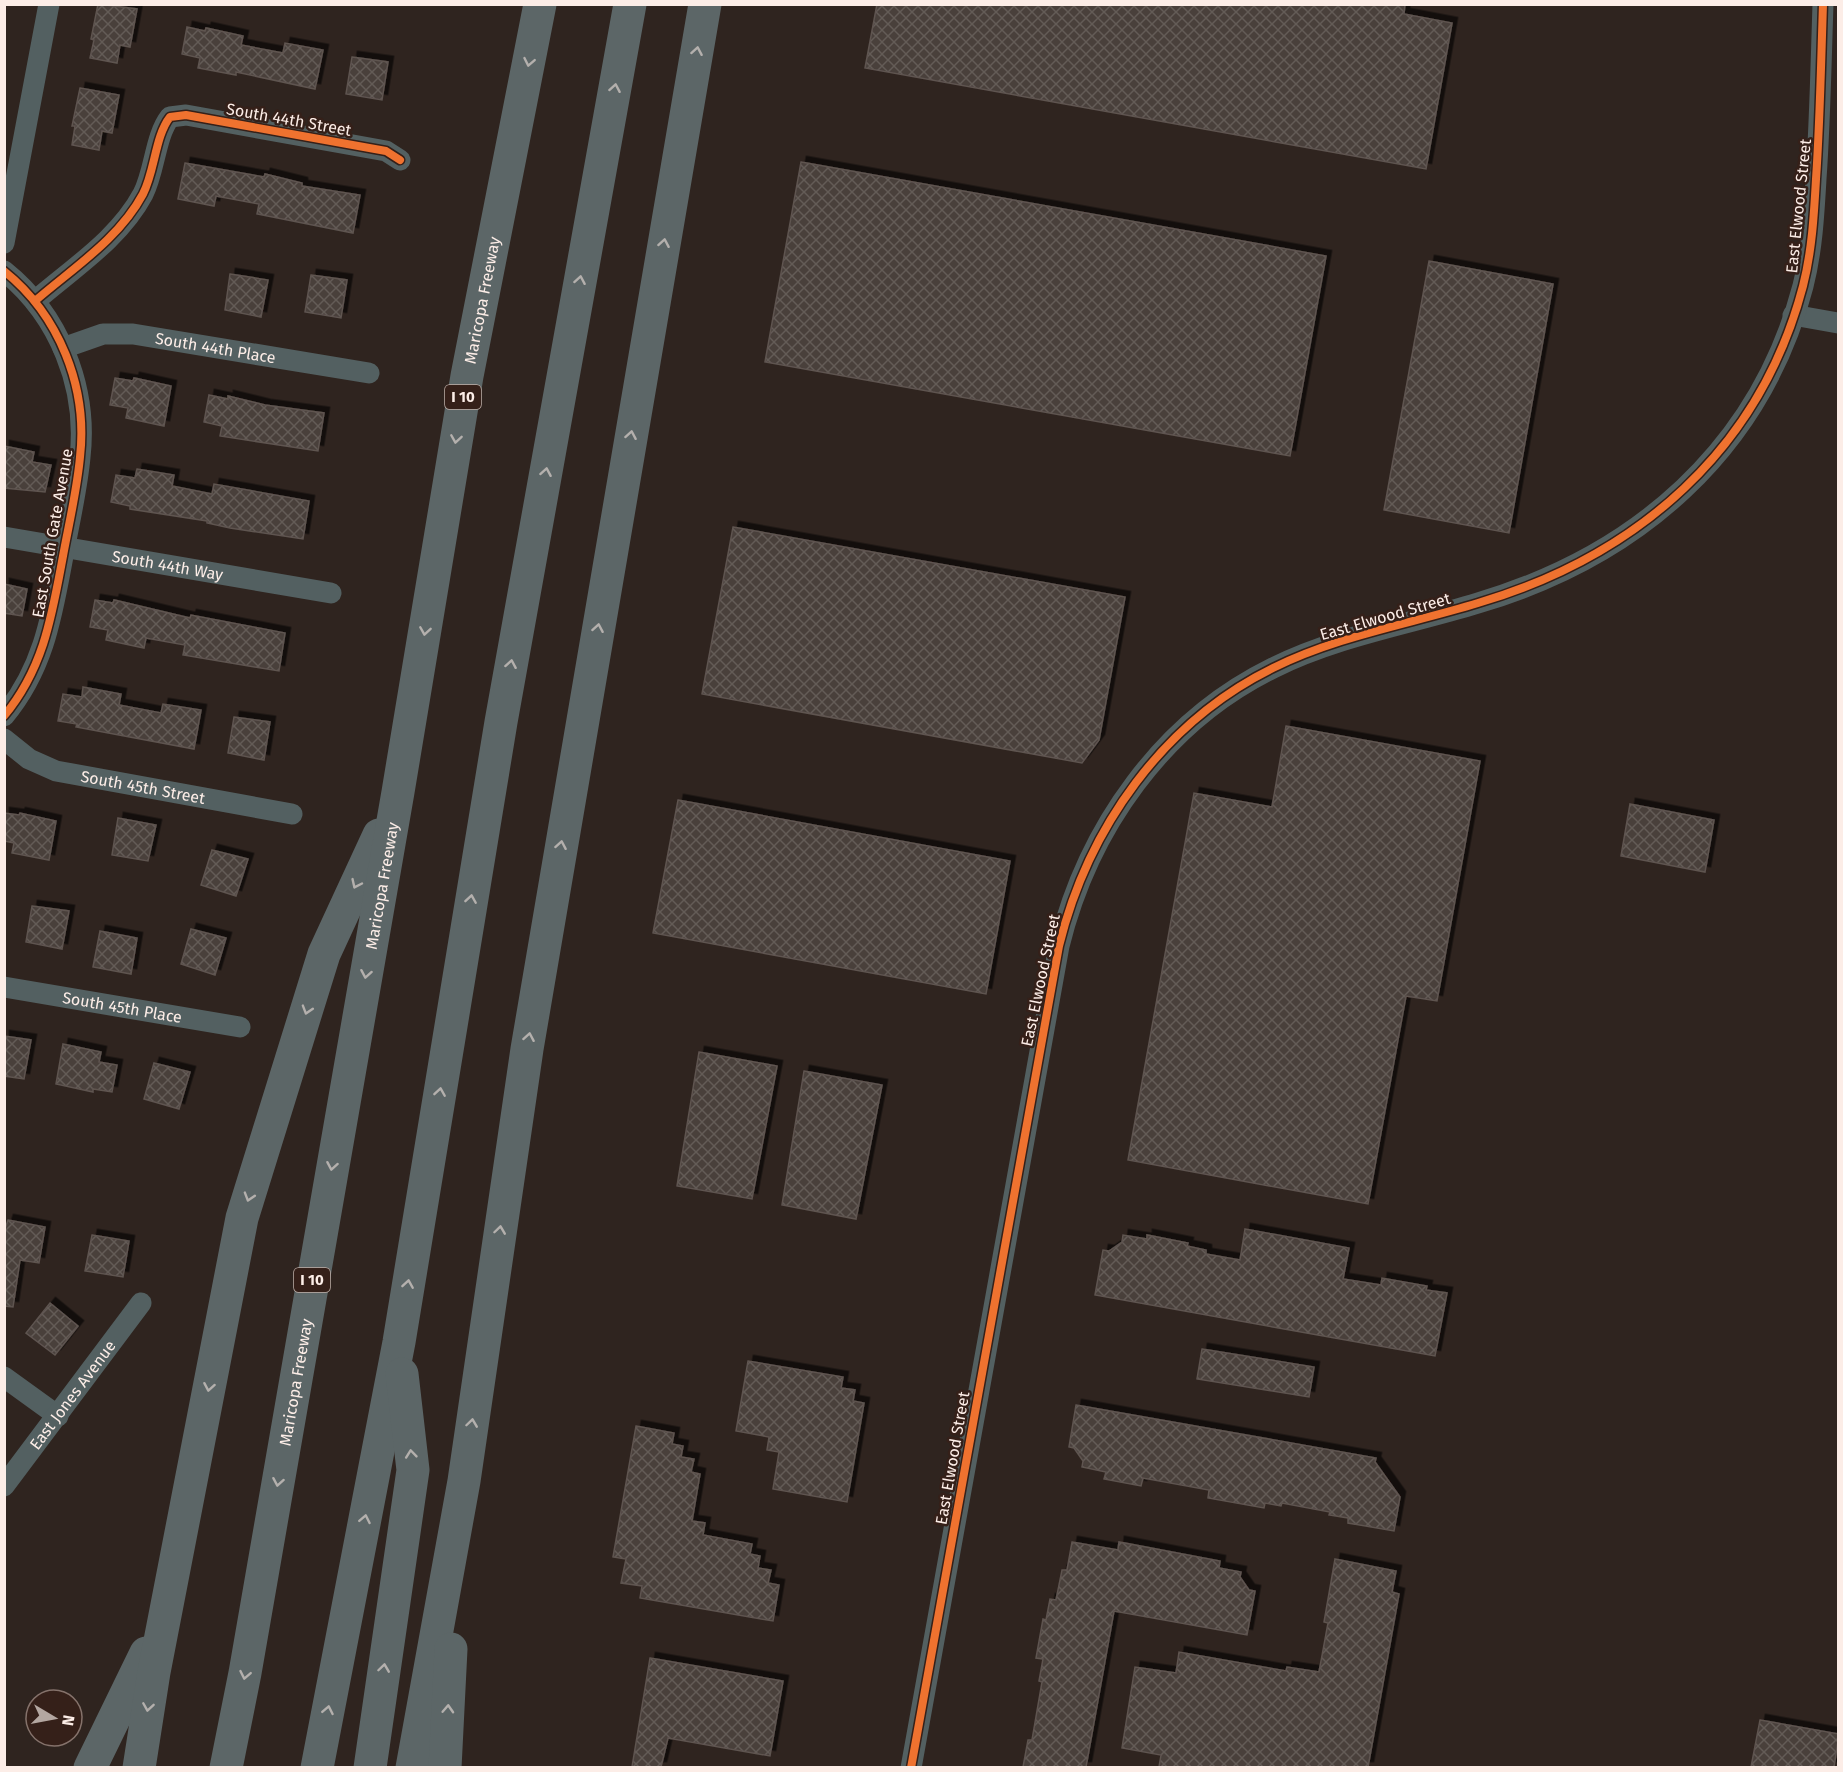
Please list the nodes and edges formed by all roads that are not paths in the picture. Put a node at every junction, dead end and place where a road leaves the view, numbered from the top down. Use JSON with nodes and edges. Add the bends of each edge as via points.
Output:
{"nodes":[{"id":1,"x":49,"y":4,"type":"edge"},
{"id":2,"x":540,"y":4,"type":"edge"},
{"id":3,"x":630,"y":4,"type":"edge"},
{"id":4,"x":705,"y":4,"type":"edge"},
{"id":5,"x":1823,"y":4,"type":"edge"},
{"id":6,"x":400,"y":160,"type":"dead end"},
{"id":7,"x":4,"y":243,"type":"edge"},
{"id":8,"x":4,"y":271,"type":"edge"},
{"id":9,"x":35,"y":301,"type":"junction"},
{"id":10,"x":1794,"y":315,"type":"junction"},
{"id":11,"x":1839,"y":323,"type":"edge"},
{"id":12,"x":63,"y":348,"type":"junction"},
{"id":13,"x":369,"y":374,"type":"dead end"},
{"id":14,"x":4,"y":537,"type":"edge"},
{"id":15,"x":64,"y":547,"type":"junction"},
{"id":16,"x":331,"y":593,"type":"dead end"},
{"id":17,"x":4,"y":716,"type":"edge"},
{"id":18,"x":4,"y":739,"type":"edge"},
{"id":19,"x":398,"y":792,"type":"junction"},
{"id":20,"x":292,"y":814,"type":"dead end"},
{"id":21,"x":4,"y":987,"type":"edge"},
{"id":22,"x":240,"y":1027,"type":"dead end"},
{"id":23,"x":141,"y":1303,"type":"dead end"},
{"id":24,"x":399,"y":1342,"type":"junction"},
{"id":25,"x":4,"y":1377,"type":"edge"},
{"id":26,"x":58,"y":1416,"type":"junction"},
{"id":27,"x":464,"y":1481,"type":"junction"},
{"id":28,"x":4,"y":1486,"type":"edge"},
{"id":29,"x":167,"y":1609,"type":"junction"},
{"id":30,"x":90,"y":1767,"type":"edge"},
{"id":31,"x":139,"y":1767,"type":"edge"},
{"id":32,"x":226,"y":1767,"type":"edge"},
{"id":33,"x":317,"y":1767,"type":"edge"},
{"id":34,"x":370,"y":1767,"type":"edge"},
{"id":35,"x":412,"y":1767,"type":"edge"},
{"id":36,"x":445,"y":1767,"type":"edge"},
{"id":37,"x":911,"y":1767,"type":"edge"}],
"edges":[{"from":1,"to":7,"type":"street"},
{"from":2,"to":19,"type":"highway","name":"Maricopa Freeway","number":"I 10","one_way":true,"via":[[467,376]]},
{"from":24,"to":3,"type":"highway","one_way":true,"via":[[501,722]]},
{"from":27,"to":4,"type":"highway","one_way":true,"via":[[527,1049]]},
{"from":5,"to":10,"type":"street","name":"East Elwood Street","via":[[1813,217],[1804,285]]},
{"from":6,"to":9,"type":"street","name":"South 44th Street","via":[[386,151],[186,115],[170,117],[162,131],[150,177],[135,207],[112,235]]},
{"from":8,"to":9,"type":"street"},
{"from":9,"to":12,"type":"street","name":"East South Gate Avenue"},
{"from":10,"to":11,"type":"street"},
{"from":10,"to":37,"type":"street","name":"East Elwood Street","via":[[1763,384],[1727,440],[1686,489],[1620,541],[1552,578],[1480,603],[1329,645],[1270,669],[1191,722],[1156,757],[1108,824],[1085,867],[1059,946]]},
{"from":12,"to":13,"type":"street","name":"South 44th Place","via":[[103,334],[133,334]]},
{"from":12,"to":15,"type":"street","name":"East South Gate Avenue","via":[[77,393],[81,440]]},
{"from":14,"to":15,"type":"street","name":"South 44th Way"},
{"from":15,"to":16,"type":"street","name":"South 44th Way"},
{"from":15,"to":17,"type":"street","name":"East South Gate Avenue","via":[[42,654],[28,683]]},
{"from":18,"to":20,"type":"street","name":"South 45th Street","via":[[29,759],[56,771]]},
{"from":19,"to":29,"type":"highway","one_way":true,"via":[[324,954],[242,1218]]},
{"from":19,"to":32,"type":"highway","name":"Maricopa Freeway","number":"I 10","one_way":true},
{"from":21,"to":22,"type":"street","name":"South 45th Place"},
{"from":23,"to":26,"type":"street","name":"East Jones Avenue"},
{"from":33,"to":24,"type":"highway","one_way":true},
{"from":34,"to":24,"type":"highway","one_way":true,"via":[[413,1470]]},
{"from":25,"to":26,"type":"street"},
{"from":26,"to":28,"type":"street","name":"East Jones Avenue"},
{"from":27,"to":35,"type":"highway"},
{"from":36,"to":27,"type":"highway","one_way":true},
{"from":29,"to":30,"type":"highway"},
{"from":29,"to":31,"type":"highway","one_way":true}]}
